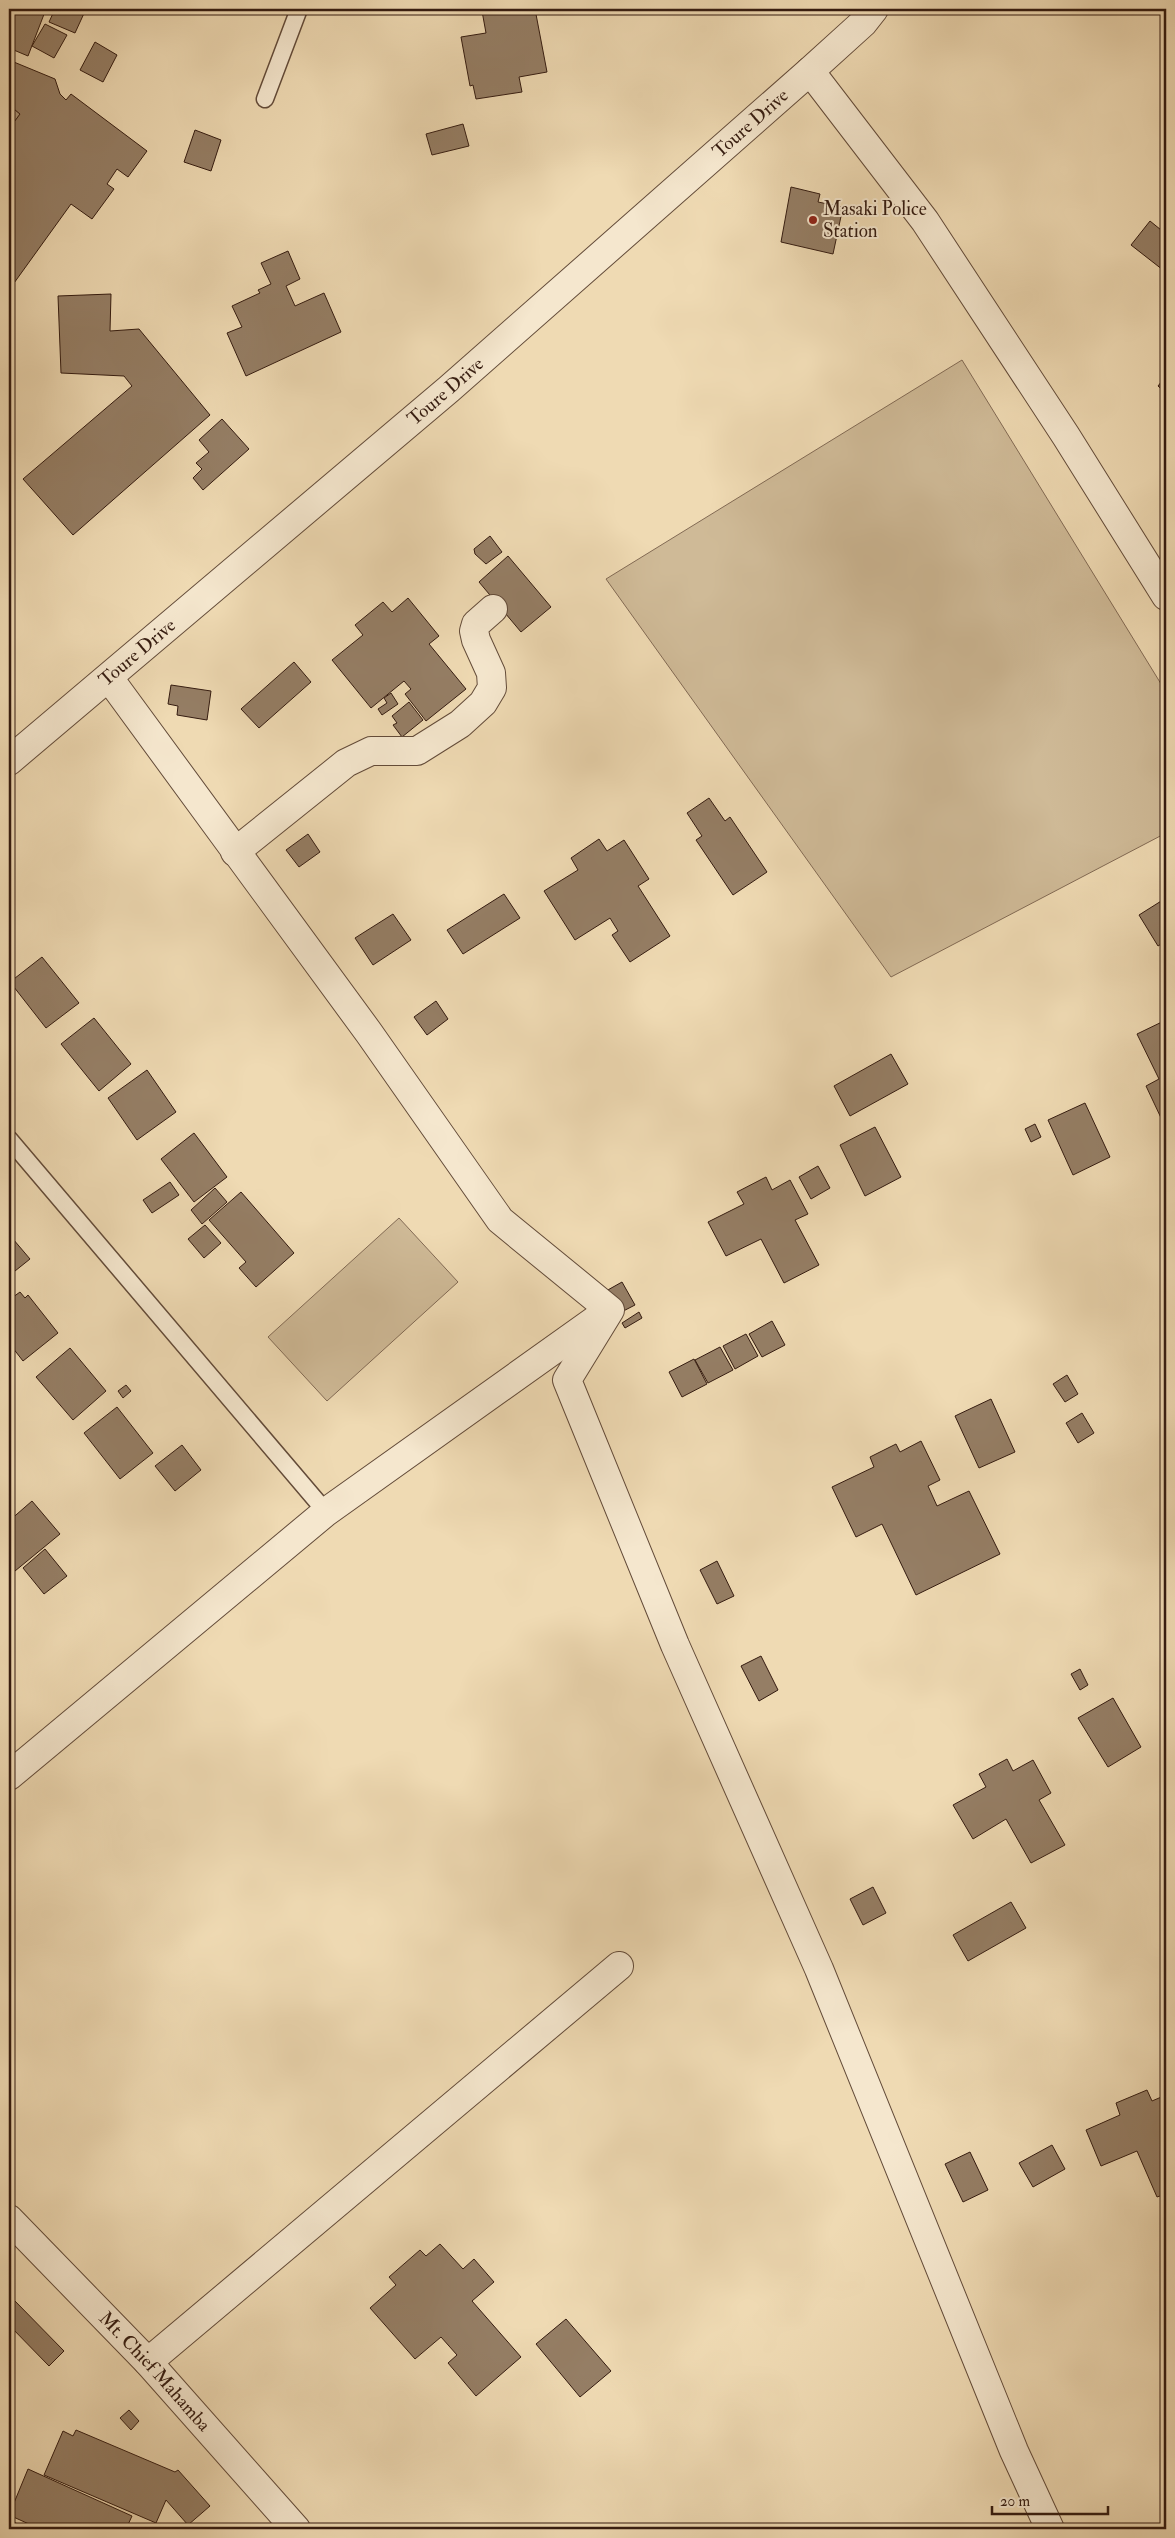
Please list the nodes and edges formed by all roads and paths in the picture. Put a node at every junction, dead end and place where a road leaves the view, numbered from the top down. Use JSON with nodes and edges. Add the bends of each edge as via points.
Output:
{"nodes":[{"id":1,"x":299,"y":9,"type":"edge"},
{"id":2,"x":874,"y":9,"type":"edge"},
{"id":3,"x":810,"y":71,"type":"junction"},
{"id":4,"x":265,"y":98,"type":"dead end"},
{"id":5,"x":1166,"y":596,"type":"edge"},
{"id":6,"x":494,"y":609,"type":"dead end"},
{"id":7,"x":109,"y":678,"type":"junction"},
{"id":8,"x":9,"y":762,"type":"edge"},
{"id":9,"x":235,"y":852,"type":"junction"},
{"id":10,"x":9,"y":1139,"type":"edge"},
{"id":11,"x":610,"y":1310,"type":"junction"},
{"id":12,"x":326,"y":1512,"type":"junction"},
{"id":13,"x":9,"y":1776,"type":"edge"},
{"id":14,"x":619,"y":1966,"type":"dead end"},
{"id":15,"x":9,"y":2219,"type":"edge"},
{"id":16,"x":148,"y":2362,"type":"junction"},
{"id":17,"x":296,"y":2529,"type":"edge"},
{"id":18,"x":1050,"y":2529,"type":"edge"}],
"edges":[{"from":1,"to":4,"type":"lane"},
{"from":2,"to":3,"type":"street","name":"Toure Drive"},
{"from":3,"to":5,"type":"street","via":[[925,221]]},
{"from":3,"to":7,"type":"street","name":"Toure Drive","via":[[449,389]]},
{"from":6,"to":9,"type":"street","via":[[476,624],[474,631],[491,673],[492,688],[483,703],[460,724],[417,751],[372,751],[346,763]]},
{"from":7,"to":8,"type":"street","name":"Toure Drive"},
{"from":7,"to":9,"type":"street"},
{"from":9,"to":11,"type":"street","via":[[500,1220]]},
{"from":10,"to":12,"type":"lane"},
{"from":11,"to":12,"type":"street"},
{"from":11,"to":18,"type":"street","via":[[567,1380],[674,1645],[818,1969],[1014,2451]]},
{"from":12,"to":13,"type":"street"},
{"from":14,"to":16,"type":"street"},
{"from":15,"to":16,"type":"street","name":"Mt. Chief Mahamba"},
{"from":16,"to":17,"type":"street","name":"Mt. Chief Mahamba"}]}
